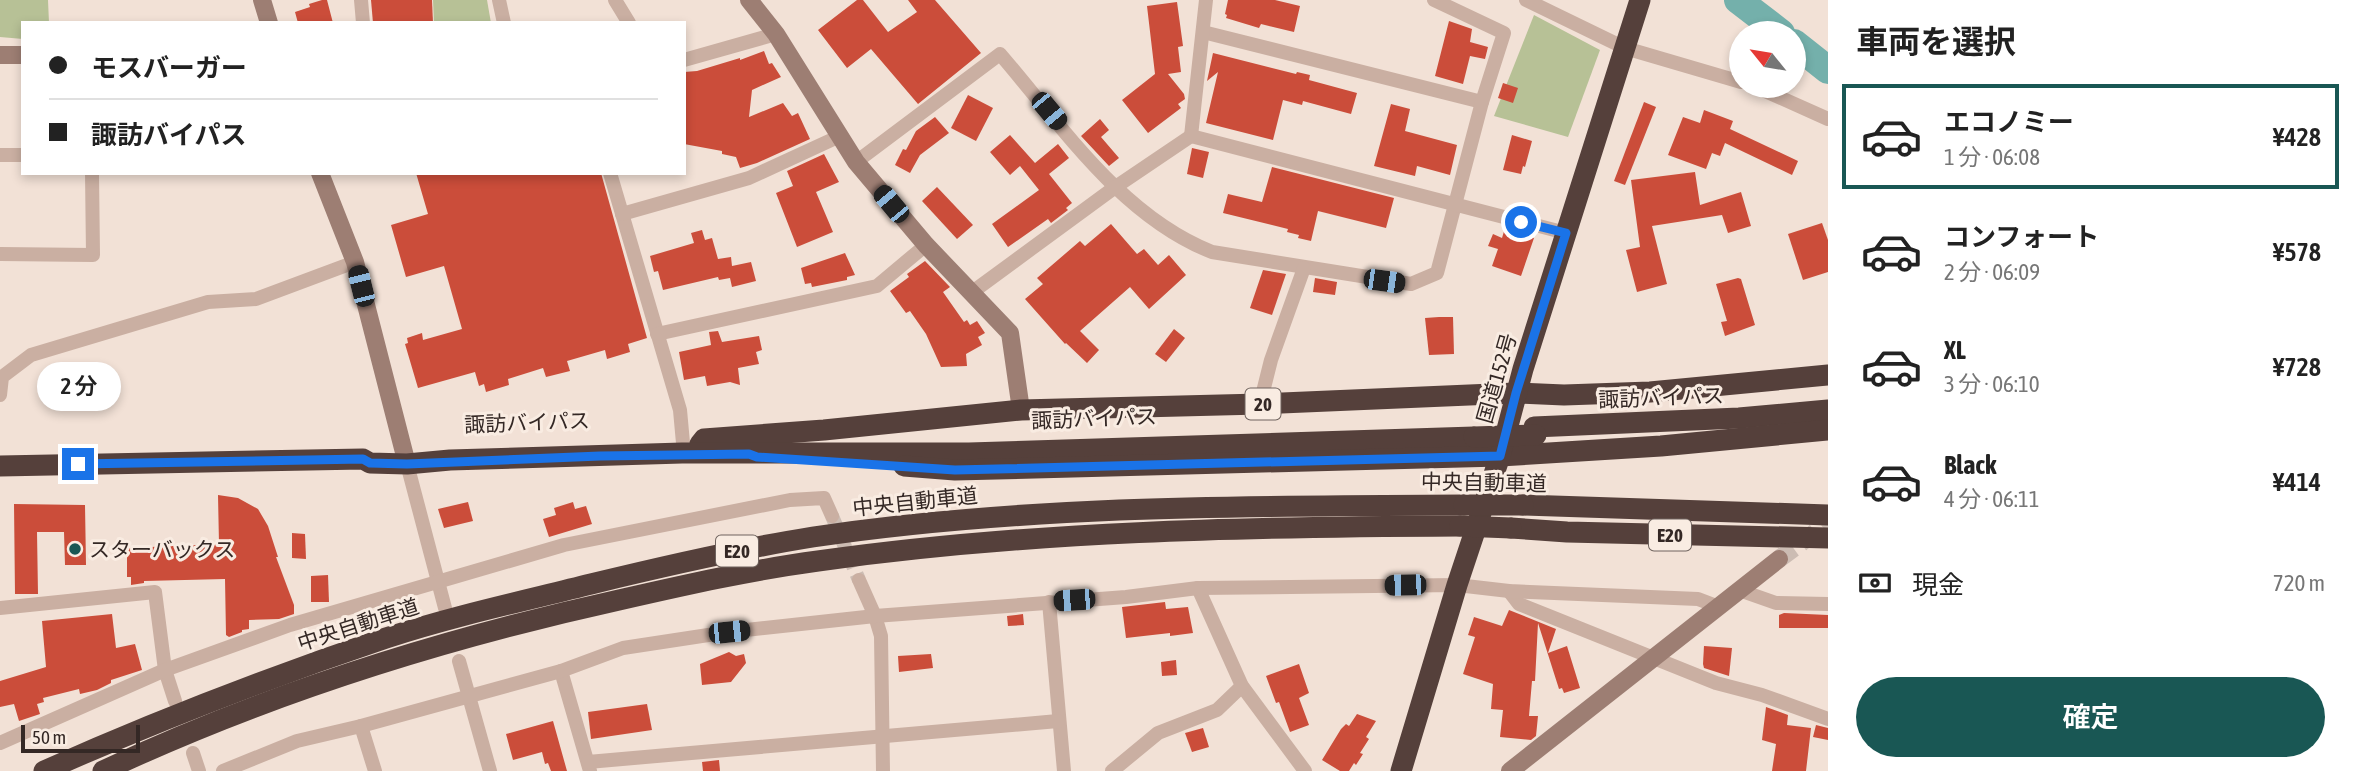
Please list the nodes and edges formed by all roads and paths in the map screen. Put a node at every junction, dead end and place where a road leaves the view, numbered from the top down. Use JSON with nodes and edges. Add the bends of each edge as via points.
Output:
{"nodes":[{"id":1,"x":262,"y":0,"type":"edge"},
{"id":2,"x":361,"y":0,"type":"edge"},
{"id":3,"x":499,"y":0,"type":"edge"},
{"id":4,"x":615,"y":0,"type":"edge"},
{"id":5,"x":750,"y":0,"type":"edge"},
{"id":6,"x":1206,"y":0,"type":"edge"},
{"id":7,"x":1434,"y":0,"type":"edge"},
{"id":8,"x":1526,"y":0,"type":"edge"},
{"id":9,"x":1640,"y":0,"type":"edge"},
{"id":10,"x":268,"y":21,"type":"edge"},
{"id":11,"x":363,"y":21,"type":"edge"},
{"id":12,"x":504,"y":21,"type":"edge"},
{"id":13,"x":628,"y":21,"type":"edge"},
{"id":14,"x":1203,"y":32,"type":"junction"},
{"id":15,"x":776,"y":34,"type":"junction"},
{"id":16,"x":1626,"y":43,"type":"junction"},
{"id":17,"x":0,"y":55,"type":"edge"},
{"id":18,"x":21,"y":55,"type":"edge"},
{"id":19,"x":686,"y":59,"type":"edge"},
{"id":20,"x":1729,"y":78,"type":"edge"},
{"id":21,"x":1781,"y":98,"type":"edge"},
{"id":22,"x":1482,"y":102,"type":"junction"},
{"id":23,"x":1828,"y":119,"type":"edge"},
{"id":24,"x":840,"y":136,"type":"junction"},
{"id":25,"x":1191,"y":136,"type":"junction"},
{"id":26,"x":0,"y":155,"type":"edge"},
{"id":27,"x":21,"y":155,"type":"edge"},
{"id":28,"x":856,"y":162,"type":"junction"},
{"id":29,"x":92,"y":175,"type":"edge"},
{"id":30,"x":321,"y":175,"type":"edge"},
{"id":31,"x":611,"y":175,"type":"edge"},
{"id":32,"x":1114,"y":188,"type":"junction"},
{"id":33,"x":1453,"y":206,"type":"junction"},
{"id":34,"x":622,"y":214,"type":"junction"},
{"id":35,"x":1566,"y":233,"type":"junction"},
{"id":36,"x":926,"y":245,"type":"junction"},
{"id":37,"x":0,"y":254,"type":"edge"},
{"id":38,"x":355,"y":262,"type":"junction"},
{"id":39,"x":1304,"y":268,"type":"junction"},
{"id":40,"x":971,"y":293,"type":"junction"},
{"id":41,"x":657,"y":334,"type":"junction"},
{"id":42,"x":1828,"y":375,"type":"edge"},
{"id":43,"x":1516,"y":393,"type":"junction"},
{"id":44,"x":0,"y":395,"type":"edge"},
{"id":45,"x":1260,"y":404,"type":"junction"},
{"id":46,"x":1021,"y":410,"type":"junction"},
{"id":47,"x":1828,"y":410,"type":"edge"},
{"id":48,"x":1828,"y":418,"type":"edge"},
{"id":49,"x":1828,"y":430,"type":"edge"},
{"id":50,"x":1535,"y":431,"type":"junction"},
{"id":51,"x":1475,"y":433,"type":"junction"},
{"id":52,"x":692,"y":444,"type":"junction"},
{"id":53,"x":749,"y":454,"type":"junction"},
{"id":54,"x":1500,"y":456,"type":"junction"},
{"id":55,"x":405,"y":458,"type":"junction"},
{"id":56,"x":0,"y":466,"type":"edge"},
{"id":57,"x":1828,"y":515,"type":"edge"},
{"id":58,"x":832,"y":516,"type":"tunnel mouth"},
{"id":59,"x":1462,"y":516,"type":"junction"},
{"id":60,"x":1828,"y":538,"type":"edge"},
{"id":61,"x":1779,"y":559,"type":"tunnel mouth"},
{"id":62,"x":859,"y":580,"type":"tunnel mouth"},
{"id":63,"x":439,"y":583,"type":"junction"},
{"id":64,"x":1457,"y":584,"type":"junction"},
{"id":65,"x":1198,"y":588,"type":"junction"},
{"id":66,"x":1739,"y":590,"type":"junction"},
{"id":67,"x":1509,"y":591,"type":"junction"},
{"id":68,"x":1049,"y":602,"type":"junction"},
{"id":69,"x":1828,"y":604,"type":"edge"},
{"id":70,"x":1719,"y":607,"type":"junction"},
{"id":71,"x":0,"y":608,"type":"edge"},
{"id":72,"x":445,"y":608,"type":"dead end"},
{"id":73,"x":875,"y":616,"type":"junction"},
{"id":74,"x":1656,"y":658,"type":"junction"},
{"id":75,"x":459,"y":661,"type":"dead end"},
{"id":76,"x":165,"y":670,"type":"junction"},
{"id":77,"x":561,"y":671,"type":"junction"},
{"id":78,"x":1242,"y":686,"type":"junction"},
{"id":79,"x":469,"y":697,"type":"junction"},
{"id":80,"x":175,"y":701,"type":"dead end"},
{"id":81,"x":1828,"y":719,"type":"edge"},
{"id":82,"x":1058,"y":720,"type":"junction"},
{"id":83,"x":361,"y":726,"type":"junction"},
{"id":84,"x":883,"y":735,"type":"junction"},
{"id":85,"x":0,"y":743,"type":"edge"},
{"id":86,"x":193,"y":752,"type":"dead end"},
{"id":87,"x":247,"y":767,"type":"edge"},
{"id":88,"x":589,"y":767,"type":"edge"},
{"id":89,"x":44,"y":771,"type":"edge"},
{"id":90,"x":105,"y":771,"type":"edge"},
{"id":91,"x":199,"y":771,"type":"edge"},
{"id":92,"x":223,"y":771,"type":"edge"},
{"id":93,"x":375,"y":771,"type":"edge"},
{"id":94,"x":490,"y":771,"type":"edge"},
{"id":95,"x":883,"y":771,"type":"edge"},
{"id":96,"x":1064,"y":771,"type":"edge"},
{"id":97,"x":1112,"y":771,"type":"edge"},
{"id":98,"x":1305,"y":771,"type":"edge"},
{"id":99,"x":1401,"y":771,"type":"edge"},
{"id":100,"x":1510,"y":771,"type":"edge"}],
"edges":[{"from":1,"to":10,"type":"street"},
{"from":2,"to":11,"type":"street"},
{"from":3,"to":12,"type":"street"},
{"from":4,"to":13,"type":"street"},
{"from":5,"to":15,"type":"street"},
{"from":6,"to":14,"type":"street"},
{"from":7,"to":22,"type":"street","via":[[1504,33]]},
{"from":8,"to":16,"type":"street"},
{"from":9,"to":16,"type":"highway","name":"国道152号"},
{"from":14,"to":22,"type":"street"},
{"from":14,"to":25,"type":"street"},
{"from":15,"to":19,"type":"street"},
{"from":15,"to":24,"type":"street"},
{"from":16,"to":20,"type":"street"},
{"from":16,"to":35,"type":"highway","name":"国道152号"},
{"from":17,"to":18,"type":"street"},
{"from":21,"to":23,"type":"street"},
{"from":22,"to":33,"type":"street"},
{"from":24,"to":28,"type":"street"},
{"from":24,"to":34,"type":"street","via":[[749,178]]},
{"from":25,"to":32,"type":"street"},
{"from":25,"to":33,"type":"street"},
{"from":26,"to":27,"type":"street"},
{"from":28,"to":32,"type":"street","via":[[1000,54]]},
{"from":28,"to":36,"type":"street"},
{"from":29,"to":37,"type":"street","via":[[93,255]]},
{"from":30,"to":38,"type":"street"},
{"from":31,"to":34,"type":"street"},
{"from":32,"to":39,"type":"street","via":[[1184,241],[1212,252]]},
{"from":32,"to":40,"type":"street"},
{"from":33,"to":35,"type":"street"},
{"from":33,"to":39,"type":"street","via":[[1437,273],[1411,284]]},
{"from":34,"to":41,"type":"street"},
{"from":35,"to":43,"type":"highway","name":"国道152号"},
{"from":36,"to":40,"type":"street"},
{"from":36,"to":41,"type":"street","via":[[877,286]]},
{"from":38,"to":44,"type":"street","via":[[256,299],[208,302],[31,355],[2,377]]},
{"from":38,"to":55,"type":"street"},
{"from":39,"to":45,"type":"street"},
{"from":40,"to":46,"type":"street","via":[[1010,333]]},
{"from":41,"to":52,"type":"street"},
{"from":42,"to":43,"type":"highway","number":"20","via":[[1650,392]]},
{"from":43,"to":45,"type":"highway","number":"20"},
{"from":43,"to":54,"type":"highway","name":"国道152号"},
{"from":45,"to":46,"type":"highway","number":"20"},
{"from":46,"to":52,"type":"highway","number":"20","via":[[704,439]]},
{"from":47,"to":50,"type":"highway","name":"諏訪バイパス","number":"20"},
{"from":48,"to":50,"type":"highway","name":"諏訪バイパス","number":"20","via":[[1675,431]]},
{"from":49,"to":54,"type":"highway","number":"20"},
{"from":50,"to":51,"type":"highway","name":"諏訪バイパス","number":"20","bridge":true},
{"from":51,"to":52,"type":"highway","name":"諏訪バイパス","number":"20","via":[[970,447]]},
{"from":51,"to":53,"type":"highway","name":"諏訪バイパス","number":"20","via":[[969,453]]},
{"from":52,"to":55,"type":"highway","name":"諏訪バイパス","number":"20","via":[[542,445]]},
{"from":53,"to":54,"type":"highway","number":"20","via":[[955,470]]},
{"from":53,"to":55,"type":"highway","name":"諏訪バイパス","number":"20"},
{"from":54,"to":64,"type":"highway","name":"国道152号"},
{"from":55,"to":56,"type":"highway","name":"諏訪バイパス","number":"20","via":[[370,463],[363,459]]},
{"from":55,"to":63,"type":"street"},
{"from":57,"to":59,"type":"highway","name":"中央自動車道","number":"E20","bridge":true,"via":[[1523,505]]},
{"from":58,"to":63,"type":"street","via":[[824,498],[790,500],[564,545]]},
{"from":59,"to":60,"type":"highway","name":"中央自動車道","number":"E20","bridge":true,"via":[[1511,528],[1567,532]]},
{"from":59,"to":89,"type":"highway","name":"中央自動車道","number":"E20","via":[[1245,506],[1091,510],[813,537],[692,559],[389,637],[256,684]]},
{"from":59,"to":90,"type":"highway","name":"中央自動車道","number":"E20","via":[[1009,540],[816,561],[694,583],[532,619],[397,657],[257,706]]},
{"from":61,"to":66,"type":"street"},
{"from":62,"to":73,"type":"street"},
{"from":63,"to":72,"type":"street"},
{"from":63,"to":76,"type":"street","via":[[290,625]]},
{"from":64,"to":65,"type":"street"},
{"from":64,"to":67,"type":"street"},
{"from":64,"to":99,"type":"highway","name":"国道152号"},
{"from":65,"to":68,"type":"street"},
{"from":65,"to":78,"type":"street"},
{"from":66,"to":69,"type":"street","via":[[1776,603]]},
{"from":66,"to":70,"type":"street"},
{"from":67,"to":70,"type":"street","via":[[1698,598]]},
{"from":67,"to":74,"type":"street","via":[[1519,604]]},
{"from":68,"to":73,"type":"street"},
{"from":68,"to":82,"type":"street"},
{"from":70,"to":74,"type":"street"},
{"from":71,"to":76,"type":"street","via":[[155,592]]},
{"from":73,"to":77,"type":"street","via":[[623,648]]},
{"from":73,"to":84,"type":"street","via":[[881,636]]},
{"from":74,"to":81,"type":"street","via":[[1716,683]]},
{"from":74,"to":100,"type":"street"},
{"from":75,"to":79,"type":"street"},
{"from":76,"to":80,"type":"street"},
{"from":76,"to":85,"type":"street"},
{"from":77,"to":79,"type":"street"},
{"from":77,"to":88,"type":"street"},
{"from":78,"to":97,"type":"street","via":[[1217,709],[1158,733]]},
{"from":78,"to":98,"type":"street"},
{"from":79,"to":83,"type":"street"},
{"from":79,"to":94,"type":"street"},
{"from":82,"to":84,"type":"street"},
{"from":82,"to":96,"type":"street"},
{"from":83,"to":87,"type":"street","via":[[297,741]]},
{"from":83,"to":93,"type":"street"},
{"from":84,"to":88,"type":"street"},
{"from":84,"to":95,"type":"street"},
{"from":86,"to":91,"type":"street"},
{"from":87,"to":92,"type":"street"}]}
